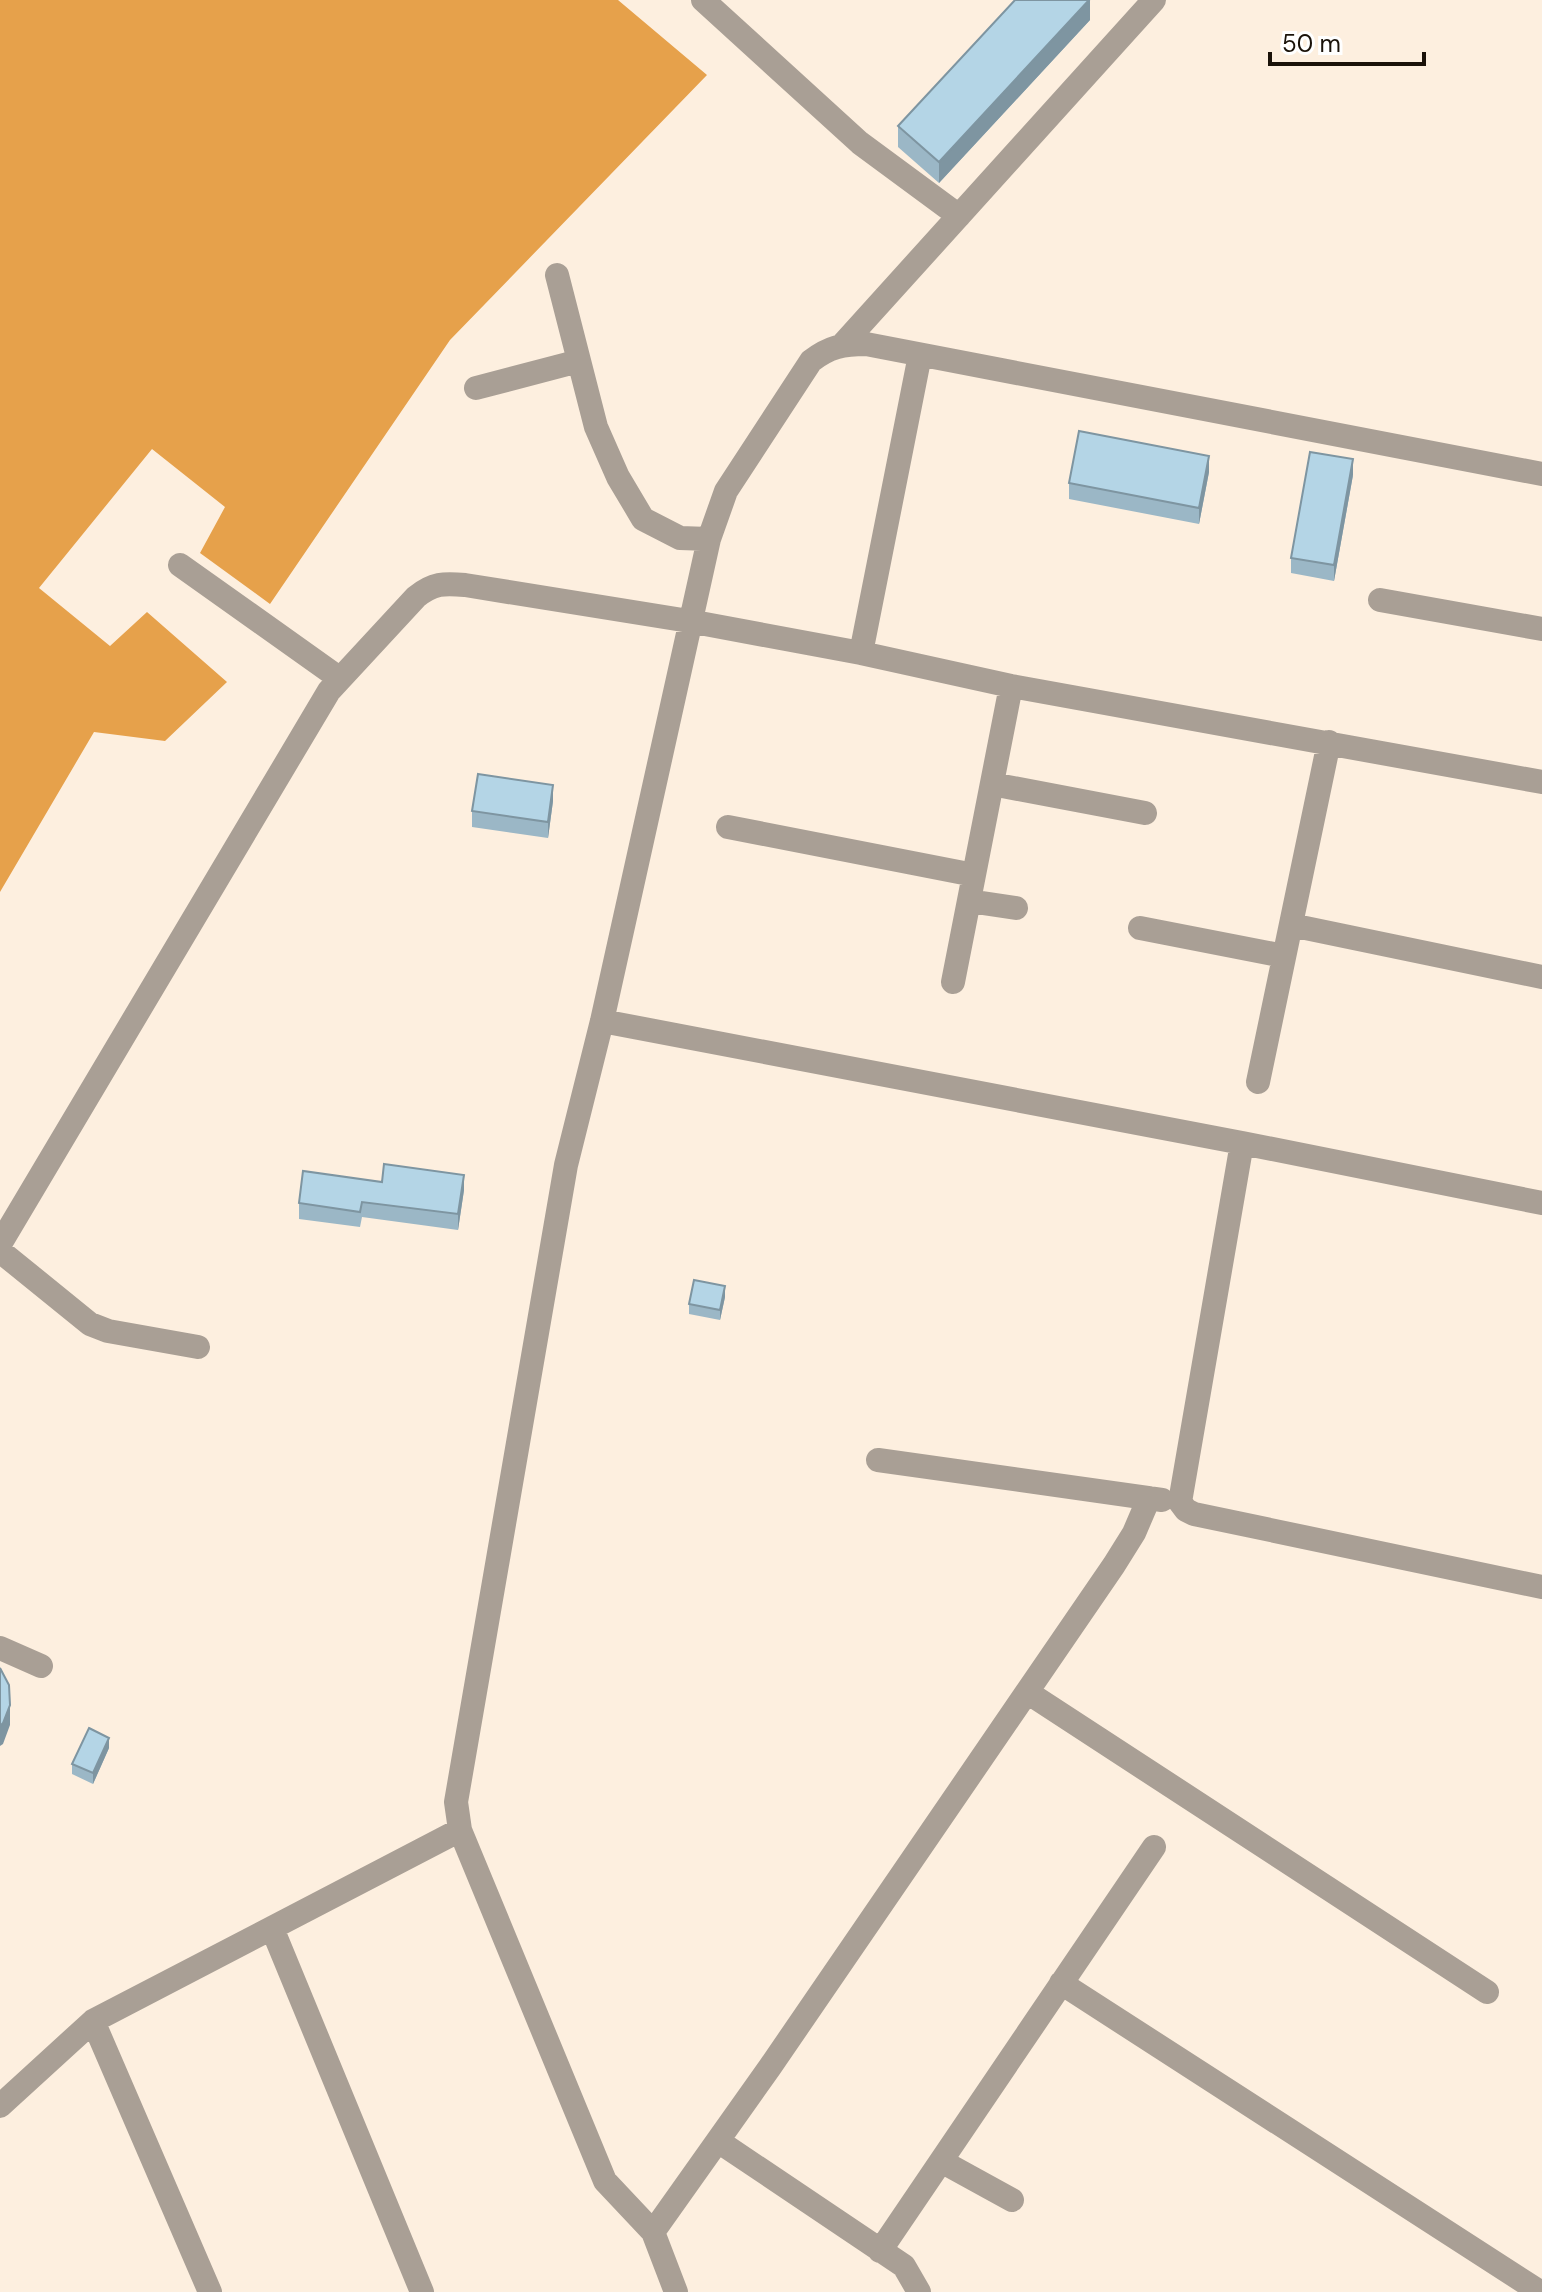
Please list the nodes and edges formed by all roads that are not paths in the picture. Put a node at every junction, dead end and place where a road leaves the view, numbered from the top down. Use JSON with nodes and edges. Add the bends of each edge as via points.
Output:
{"nodes":[{"id":1,"x":703,"y":0,"type":"edge"},
{"id":2,"x":1154,"y":0,"type":"edge"},
{"id":3,"x":959,"y":216,"type":"junction"},
{"id":4,"x":557,"y":275,"type":"dead end"},
{"id":5,"x":843,"y":344,"type":"junction"},
{"id":6,"x":920,"y":355,"type":"junction"},
{"id":7,"x":579,"y":361,"type":"junction"},
{"id":8,"x":476,"y":388,"type":"dead end"},
{"id":9,"x":1542,"y":474,"type":"edge"},
{"id":10,"x":709,"y":539,"type":"junction"},
{"id":11,"x":180,"y":565,"type":"dead end"},
{"id":12,"x":1380,"y":600,"type":"dead end"},
{"id":13,"x":689,"y":621,"type":"junction"},
{"id":14,"x":1542,"y":629,"type":"edge"},
{"id":15,"x":861,"y":653,"type":"junction"},
{"id":16,"x":339,"y":678,"type":"junction"},
{"id":17,"x":1011,"y":686,"type":"junction"},
{"id":18,"x":1329,"y":742,"type":"junction"},
{"id":19,"x":1542,"y":782,"type":"edge"},
{"id":20,"x":992,"y":784,"type":"junction"},
{"id":21,"x":1145,"y":813,"type":"dead end"},
{"id":22,"x":728,"y":827,"type":"dead end"},
{"id":23,"x":974,"y":875,"type":"junction"},
{"id":24,"x":969,"y":901,"type":"junction"},
{"id":25,"x":1016,"y":908,"type":"dead end"},
{"id":26,"x":1291,"y":925,"type":"junction"},
{"id":27,"x":1140,"y":928,"type":"dead end"},
{"id":28,"x":1284,"y":956,"type":"junction"},
{"id":29,"x":1542,"y":977,"type":"edge"},
{"id":30,"x":953,"y":982,"type":"dead end"},
{"id":31,"x":602,"y":1021,"type":"junction"},
{"id":32,"x":1258,"y":1082,"type":"dead end"},
{"id":33,"x":1242,"y":1143,"type":"junction"},
{"id":34,"x":1542,"y":1203,"type":"edge"},
{"id":35,"x":0,"y":1244,"type":"edge"},
{"id":36,"x":0,"y":1251,"type":"edge"},
{"id":37,"x":198,"y":1347,"type":"dead end"},
{"id":38,"x":878,"y":1460,"type":"dead end"},
{"id":39,"x":1149,"y":1498,"type":"junction"},
{"id":40,"x":1180,"y":1502,"type":"junction"},
{"id":41,"x":1542,"y":1587,"type":"edge"},
{"id":42,"x":0,"y":1648,"type":"edge"},
{"id":43,"x":41,"y":1666,"type":"dead end"},
{"id":44,"x":1027,"y":1692,"type":"junction"},
{"id":45,"x":460,"y":1830,"type":"junction"},
{"id":46,"x":1154,"y":1847,"type":"dead end"},
{"id":47,"x":272,"y":1928,"type":"junction"},
{"id":48,"x":1061,"y":1983,"type":"junction"},
{"id":49,"x":1487,"y":1992,"type":"dead end"},
{"id":50,"x":93,"y":2021,"type":"junction"},
{"id":51,"x":3,"y":2100,"type":"edge"},
{"id":52,"x":718,"y":2141,"type":"junction"},
{"id":53,"x":941,"y":2161,"type":"junction"},
{"id":54,"x":1012,"y":2200,"type":"dead end"},
{"id":55,"x":653,"y":2232,"type":"junction"},
{"id":56,"x":880,"y":2251,"type":"junction"},
{"id":57,"x":210,"y":2292,"type":"edge"},
{"id":58,"x":422,"y":2292,"type":"edge"},
{"id":59,"x":676,"y":2292,"type":"edge"},
{"id":60,"x":919,"y":2292,"type":"edge"},
{"id":61,"x":1540,"y":2292,"type":"edge"}],
"edges":[{"from":1,"to":3,"type":"lane","via":[[860,143]]},
{"from":2,"to":3,"type":"lane"},
{"from":3,"to":5,"type":"lane"},
{"from":4,"to":7,"type":"lane"},
{"from":5,"to":6,"type":"lane"},
{"from":5,"to":10,"type":"lane","via":[[811,361],[792,387],[726,491]]},
{"from":6,"to":9,"type":"lane"},
{"from":6,"to":15,"type":"lane"},
{"from":7,"to":8,"type":"lane"},
{"from":7,"to":10,"type":"lane","via":[[596,427],[643,519],[680,538]]},
{"from":10,"to":13,"type":"lane"},
{"from":11,"to":16,"type":"lane"},
{"from":12,"to":14,"type":"lane"},
{"from":13,"to":15,"type":"lane"},
{"from":13,"to":16,"type":"lane","via":[[442,583],[416,597]]},
{"from":13,"to":31,"type":"lane"},
{"from":15,"to":17,"type":"lane"},
{"from":16,"to":35,"type":"lane"},
{"from":17,"to":18,"type":"lane"},
{"from":17,"to":20,"type":"lane"},
{"from":18,"to":19,"type":"lane"},
{"from":18,"to":26,"type":"lane"},
{"from":20,"to":21,"type":"lane"},
{"from":20,"to":23,"type":"lane"},
{"from":22,"to":23,"type":"lane"},
{"from":23,"to":24,"type":"lane"},
{"from":24,"to":25,"type":"lane"},
{"from":24,"to":30,"type":"lane"},
{"from":26,"to":28,"type":"lane"},
{"from":26,"to":29,"type":"lane"},
{"from":27,"to":28,"type":"lane"},
{"from":28,"to":32,"type":"lane"},
{"from":31,"to":33,"type":"lane"},
{"from":31,"to":45,"type":"lane","via":[[566,1165],[456,1802]]},
{"from":33,"to":34,"type":"lane"},
{"from":33,"to":40,"type":"lane"},
{"from":36,"to":37,"type":"lane","via":[[90,1324]]},
{"from":38,"to":39,"type":"lane"},
{"from":39,"to":40,"type":"lane"},
{"from":39,"to":44,"type":"lane","via":[[1134,1533]]},
{"from":40,"to":41,"type":"lane","via":[[1194,1514]]},
{"from":42,"to":43,"type":"lane"},
{"from":44,"to":49,"type":"lane"},
{"from":44,"to":52,"type":"lane"},
{"from":45,"to":47,"type":"lane"},
{"from":45,"to":55,"type":"lane","via":[[605,2181]]},
{"from":46,"to":48,"type":"lane"},
{"from":47,"to":50,"type":"lane"},
{"from":47,"to":58,"type":"lane"},
{"from":48,"to":53,"type":"lane"},
{"from":48,"to":61,"type":"lane"},
{"from":50,"to":51,"type":"lane"},
{"from":50,"to":57,"type":"lane"},
{"from":52,"to":55,"type":"lane"},
{"from":52,"to":56,"type":"lane"},
{"from":53,"to":54,"type":"lane"},
{"from":53,"to":56,"type":"lane"},
{"from":55,"to":59,"type":"lane"},
{"from":56,"to":60,"type":"lane","via":[[904,2266]]}]}
